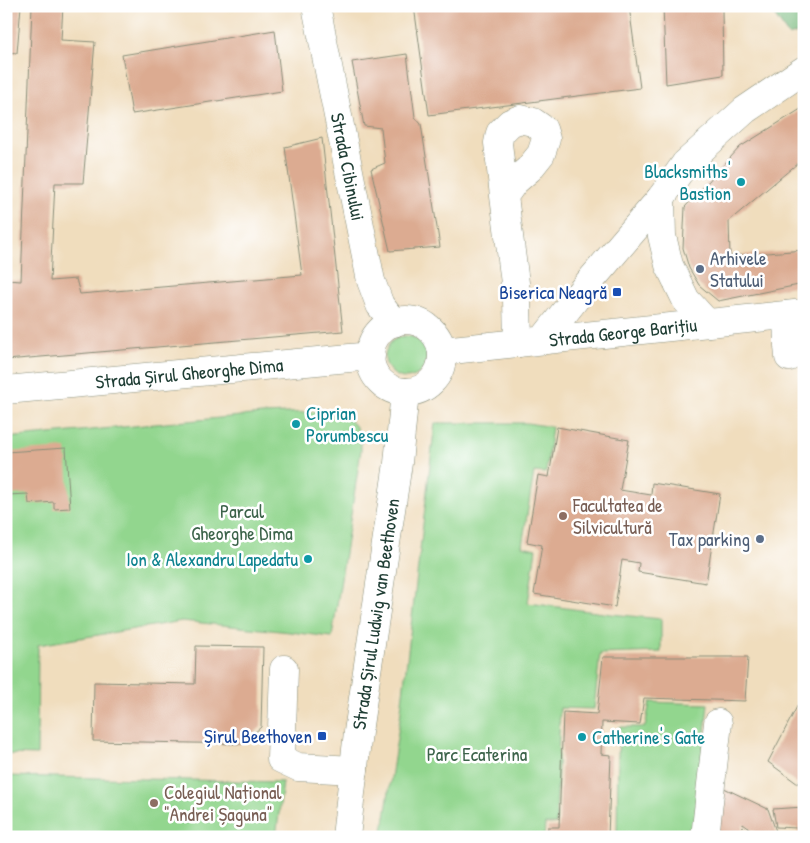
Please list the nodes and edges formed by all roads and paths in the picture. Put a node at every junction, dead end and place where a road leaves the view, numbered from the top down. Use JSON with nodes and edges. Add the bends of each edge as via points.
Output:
{"nodes":[{"id":1,"x":316,"y":6,"type":"edge"},
{"id":2,"x":804,"y":70,"type":"edge"},
{"id":3,"x":504,"y":196,"type":"dead end"},
{"id":4,"x":661,"y":198,"type":"junction"},
{"id":5,"x":796,"y":314,"type":"edge"},
{"id":6,"x":394,"y":322,"type":"junction"},
{"id":7,"x":707,"y":323,"type":"junction"},
{"id":8,"x":531,"y":341,"type":"junction"},
{"id":9,"x":442,"y":351,"type":"junction"},
{"id":10,"x":370,"y":356,"type":"junction"},
{"id":11,"x":789,"y":358,"type":"dead end"},
{"id":12,"x":6,"y":390,"type":"edge"},
{"id":13,"x":405,"y":392,"type":"junction"},
{"id":14,"x":284,"y":669,"type":"dead end"},
{"id":15,"x":718,"y":723,"type":"dead end"},
{"id":16,"x":354,"y":770,"type":"junction"},
{"id":17,"x":346,"y":837,"type":"edge"},
{"id":18,"x":705,"y":837,"type":"edge"}],
"edges":[{"from":1,"to":6,"type":"street","name":"Strada Cibinului","via":[[370,281],[380,305]]},
{"from":2,"to":4,"type":"street","via":[[745,110],[685,164]]},
{"from":3,"to":8,"type":"street","via":[[517,299]]},
{"from":4,"to":7,"type":"street","via":[[662,236],[669,265],[686,300]]},
{"from":4,"to":8,"type":"street","via":[[579,294]]},
{"from":5,"to":7,"type":"street","name":"Strada George Barițiu"},
{"from":5,"to":11,"type":"street","via":[[788,346]]},
{"from":6,"to":9,"type":"street","via":[[418,322],[428,328],[436,336]]},
{"from":6,"to":10,"type":"street","via":[[377,336]]},
{"from":7,"to":8,"type":"street","name":"Strada George Barițiu"},
{"from":8,"to":9,"type":"street","name":"Strada George Barițiu"},
{"from":9,"to":13,"type":"street","via":[[436,378],[421,389]]},
{"from":10,"to":12,"type":"street","name":"Strada Șirul Gheorghe Dima"},
{"from":10,"to":13,"type":"street","via":[[377,377],[394,390]]},
{"from":13,"to":16,"type":"street","name":"Strada Șirul Ludwig van Beethoven"},
{"from":14,"to":16,"type":"street","via":[[281,758],[298,767]]},
{"from":15,"to":18,"type":"street"},
{"from":16,"to":17,"type":"street","name":"Strada Șirul Ludwig van Beethoven"}]}
